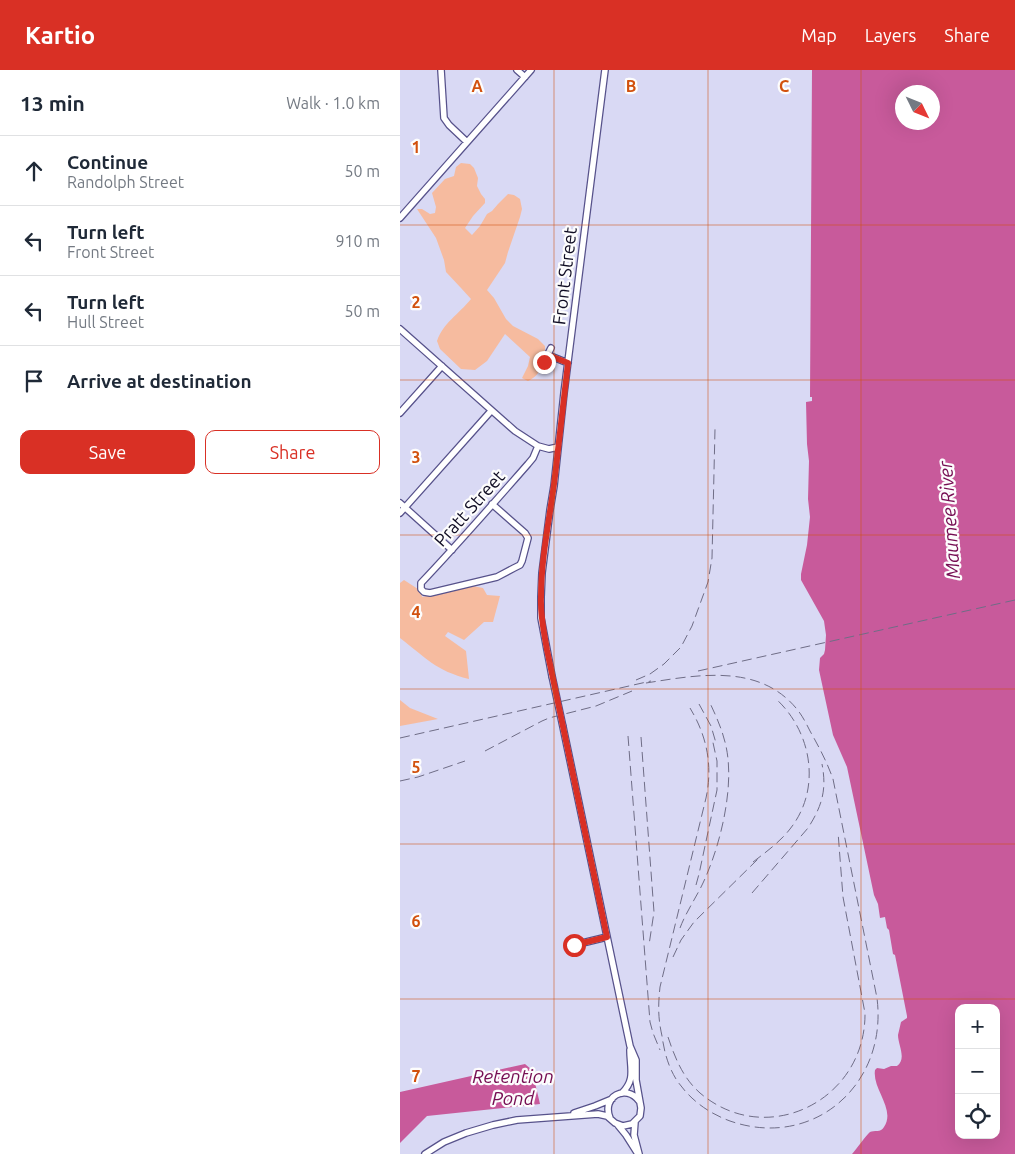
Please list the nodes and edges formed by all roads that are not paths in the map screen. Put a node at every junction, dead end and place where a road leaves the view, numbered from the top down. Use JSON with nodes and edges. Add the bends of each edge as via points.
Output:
{"nodes":[{"id":1,"x":441,"y":70,"type":"edge"},
{"id":2,"x":517,"y":70,"type":"edge"},
{"id":3,"x":531,"y":70,"type":"edge"},
{"id":4,"x":605,"y":70,"type":"edge"},
{"id":5,"x":525,"y":77,"type":"junction"},
{"id":6,"x":468,"y":142,"type":"junction"},
{"id":7,"x":400,"y":218,"type":"edge"},
{"id":8,"x":400,"y":329,"type":"edge"},
{"id":9,"x":551,"y":348,"type":"dead end"},
{"id":10,"x":548,"y":355,"type":"junction"},
{"id":11,"x":544,"y":362,"type":"dead end"},
{"id":12,"x":568,"y":363,"type":"junction"},
{"id":13,"x":442,"y":366,"type":"junction"},
{"id":14,"x":491,"y":410,"type":"junction"},
{"id":15,"x":400,"y":413,"type":"edge"},
{"id":16,"x":538,"y":446,"type":"junction"},
{"id":17,"x":558,"y":447,"type":"junction"},
{"id":18,"x":492,"y":504,"type":"junction"},
{"id":19,"x":403,"y":505,"type":"edge"},
{"id":20,"x":400,"y":513,"type":"edge"},
{"id":21,"x":452,"y":550,"type":"junction"},
{"id":22,"x":607,"y":937,"type":"junction"},
{"id":23,"x":574,"y":945,"type":"dead end"},
{"id":24,"x":630,"y":1046,"type":"junction"},
{"id":25,"x":622,"y":1093,"type":"junction"},
{"id":26,"x":612,"y":1098,"type":"junction"},
{"id":27,"x":639,"y":1102,"type":"junction"},
{"id":28,"x":567,"y":1116,"type":"junction"},
{"id":29,"x":613,"y":1121,"type":"junction"},
{"id":30,"x":635,"y":1122,"type":"junction"},
{"id":31,"x":425,"y":1154,"type":"edge"},
{"id":32,"x":638,"y":1154,"type":"edge"}],
"edges":[{"from":1,"to":6,"type":"street","via":[[444,118]]},
{"from":2,"to":5,"type":"street"},
{"from":3,"to":5,"type":"street"},
{"from":4,"to":12,"type":"street","name":"Front Street"},
{"from":5,"to":6,"type":"street"},
{"from":6,"to":7,"type":"street"},
{"from":8,"to":13,"type":"street"},
{"from":9,"to":10,"type":"street"},
{"from":10,"to":11,"type":"street"},
{"from":10,"to":12,"type":"street"},
{"from":12,"to":17,"type":"street","name":"Front Street"},
{"from":13,"to":14,"type":"street"},
{"from":13,"to":15,"type":"street"},
{"from":14,"to":16,"type":"street"},
{"from":14,"to":19,"type":"street"},
{"from":16,"to":17,"type":"street"},
{"from":16,"to":18,"type":"street","name":"Pratt Street","via":[[533,458]]},
{"from":17,"to":22,"type":"street","name":"Front Street","bridge":true,"via":[[540,597],[543,630]]},
{"from":18,"to":21,"type":"street","name":"Pratt Street"},
{"from":18,"to":21,"type":"street","name":"Pratt Street","via":[[528,538],[520,565],[496,577],[424,592],[422,583]]},
{"from":19,"to":20,"type":"street"},
{"from":19,"to":21,"type":"street"},
{"from":22,"to":23,"type":"street"},
{"from":22,"to":24,"type":"street","name":"Front Street"},
{"from":24,"to":25,"type":"street","name":"Front Street","via":[[632,1076]]},
{"from":24,"to":27,"type":"street","name":"Front Street","via":[[636,1060]]},
{"from":25,"to":26,"type":"street"},
{"from":25,"to":27,"type":"street","via":[[632,1094]]},
{"from":26,"to":28,"type":"street"},
{"from":26,"to":29,"type":"street","via":[[608,1109]]},
{"from":27,"to":30,"type":"street","via":[[641,1112]]},
{"from":28,"to":29,"type":"street","via":[[598,1114]]},
{"from":28,"to":31,"type":"street","via":[[492,1125],[444,1142]]},
{"from":29,"to":30,"type":"street","via":[[624,1126]]},
{"from":29,"to":32,"type":"street"},
{"from":30,"to":32,"type":"street"}]}
